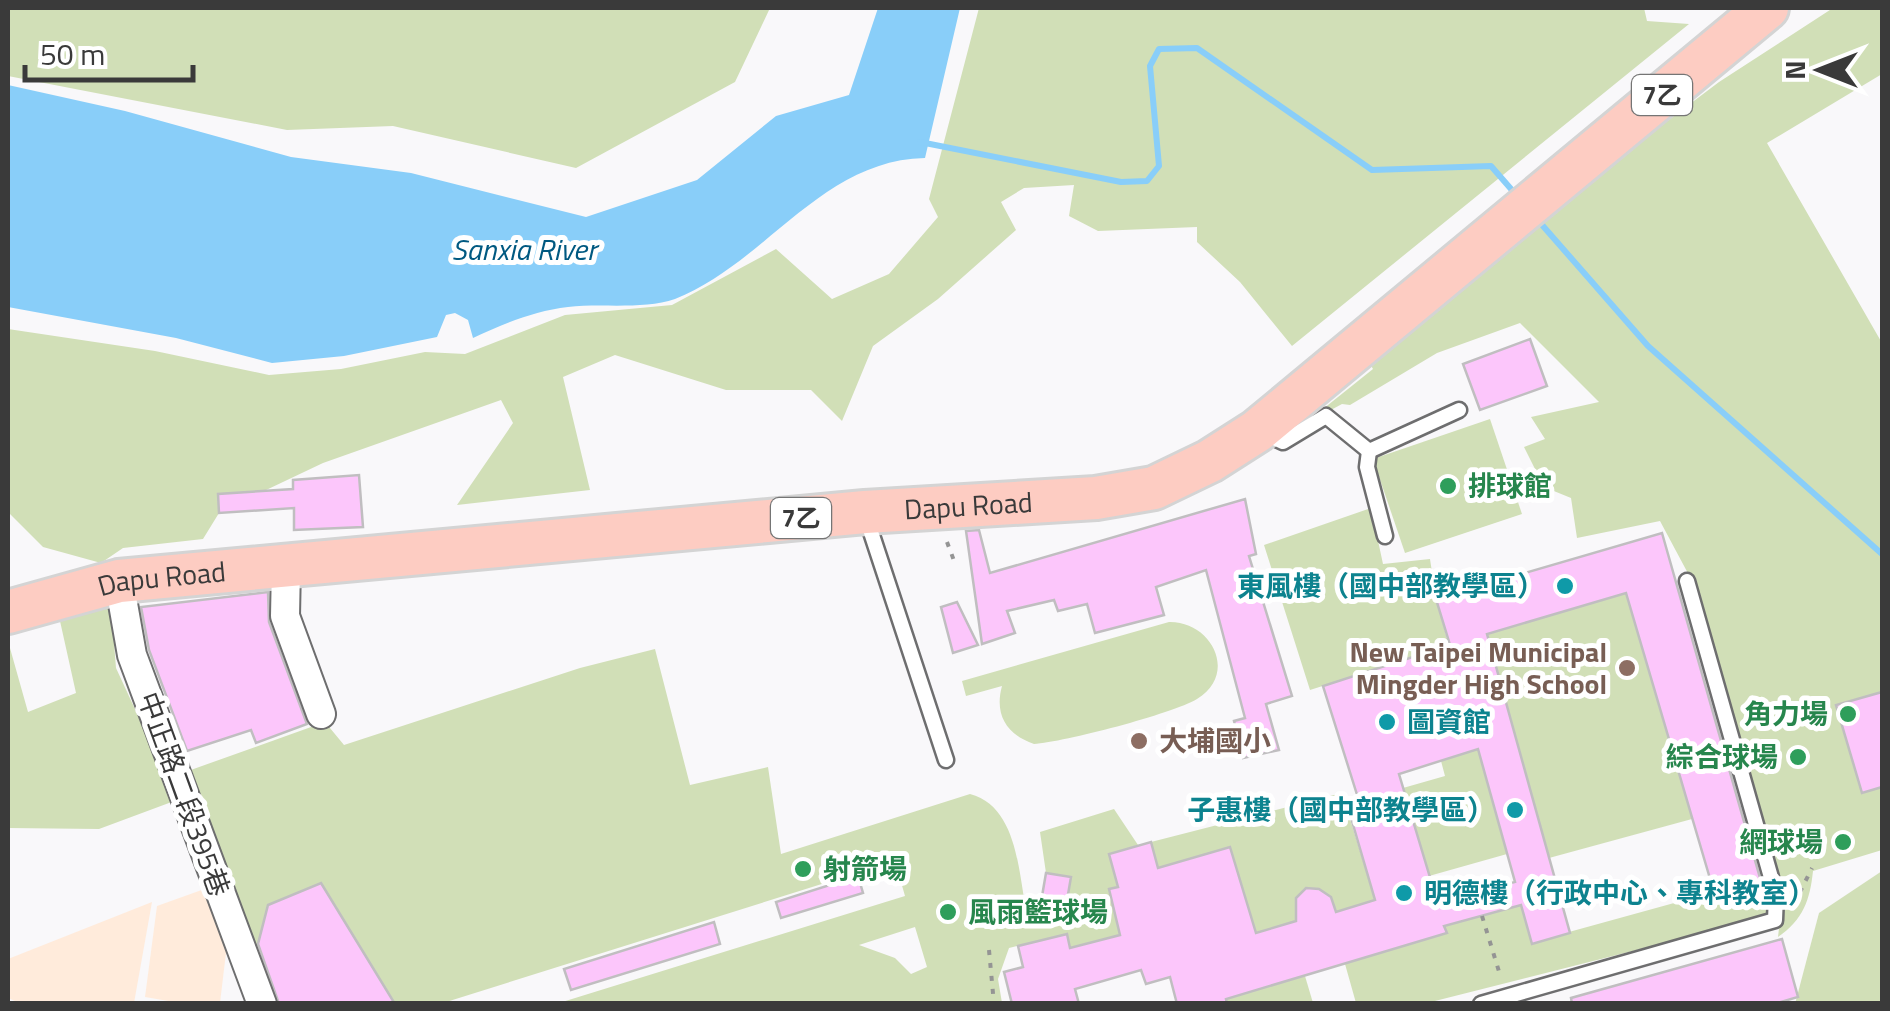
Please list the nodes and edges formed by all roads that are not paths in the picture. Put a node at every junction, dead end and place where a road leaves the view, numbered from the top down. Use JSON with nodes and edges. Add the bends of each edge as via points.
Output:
{"nodes":[{"id":1,"x":1767,"y":8,"type":"edge"},
{"id":2,"x":1459,"y":410,"type":"dead end"},
{"id":3,"x":1258,"y":431,"type":"junction"},
{"id":4,"x":1369,"y":451,"type":"junction"},
{"id":5,"x":864,"y":512,"type":"junction"},
{"id":6,"x":1385,"y":536,"type":"dead end"},
{"id":7,"x":286,"y":566,"type":"junction"},
{"id":8,"x":119,"y":581,"type":"junction"},
{"id":9,"x":1687,"y":581,"type":"dead end"},
{"id":10,"x":8,"y":612,"type":"edge"},
{"id":11,"x":320,"y":714,"type":"dead end"},
{"id":12,"x":946,"y":760,"type":"dead end"},
{"id":13,"x":262,"y":1004,"type":"edge"},
{"id":14,"x":1482,"y":1004,"type":"edge"}],
"edges":[{"from":1,"to":3,"type":"main road","name":"Dapu Road","number":"7乙"},
{"from":2,"to":4,"type":"lane"},
{"from":3,"to":4,"type":"lane","via":[[1283,442],[1326,416]]},
{"from":3,"to":5,"type":"main road","name":"Dapu Road","number":"7乙","via":[[1154,488],[1096,498]]},
{"from":4,"to":6,"type":"lane"},
{"from":5,"to":7,"type":"main road","name":"Dapu Road","number":"7乙"},
{"from":5,"to":12,"type":"lane"},
{"from":7,"to":8,"type":"main road","name":"Dapu Road","number":"7乙"},
{"from":7,"to":11,"type":"street","via":[[285,616]]},
{"from":8,"to":10,"type":"main road","name":"Dapu Road","number":"7乙"},
{"from":8,"to":13,"type":"street","name":"中正路二段395巷","via":[[132,655]]},
{"from":9,"to":14,"type":"lane","via":[[1776,895],[1775,920]]}]}
